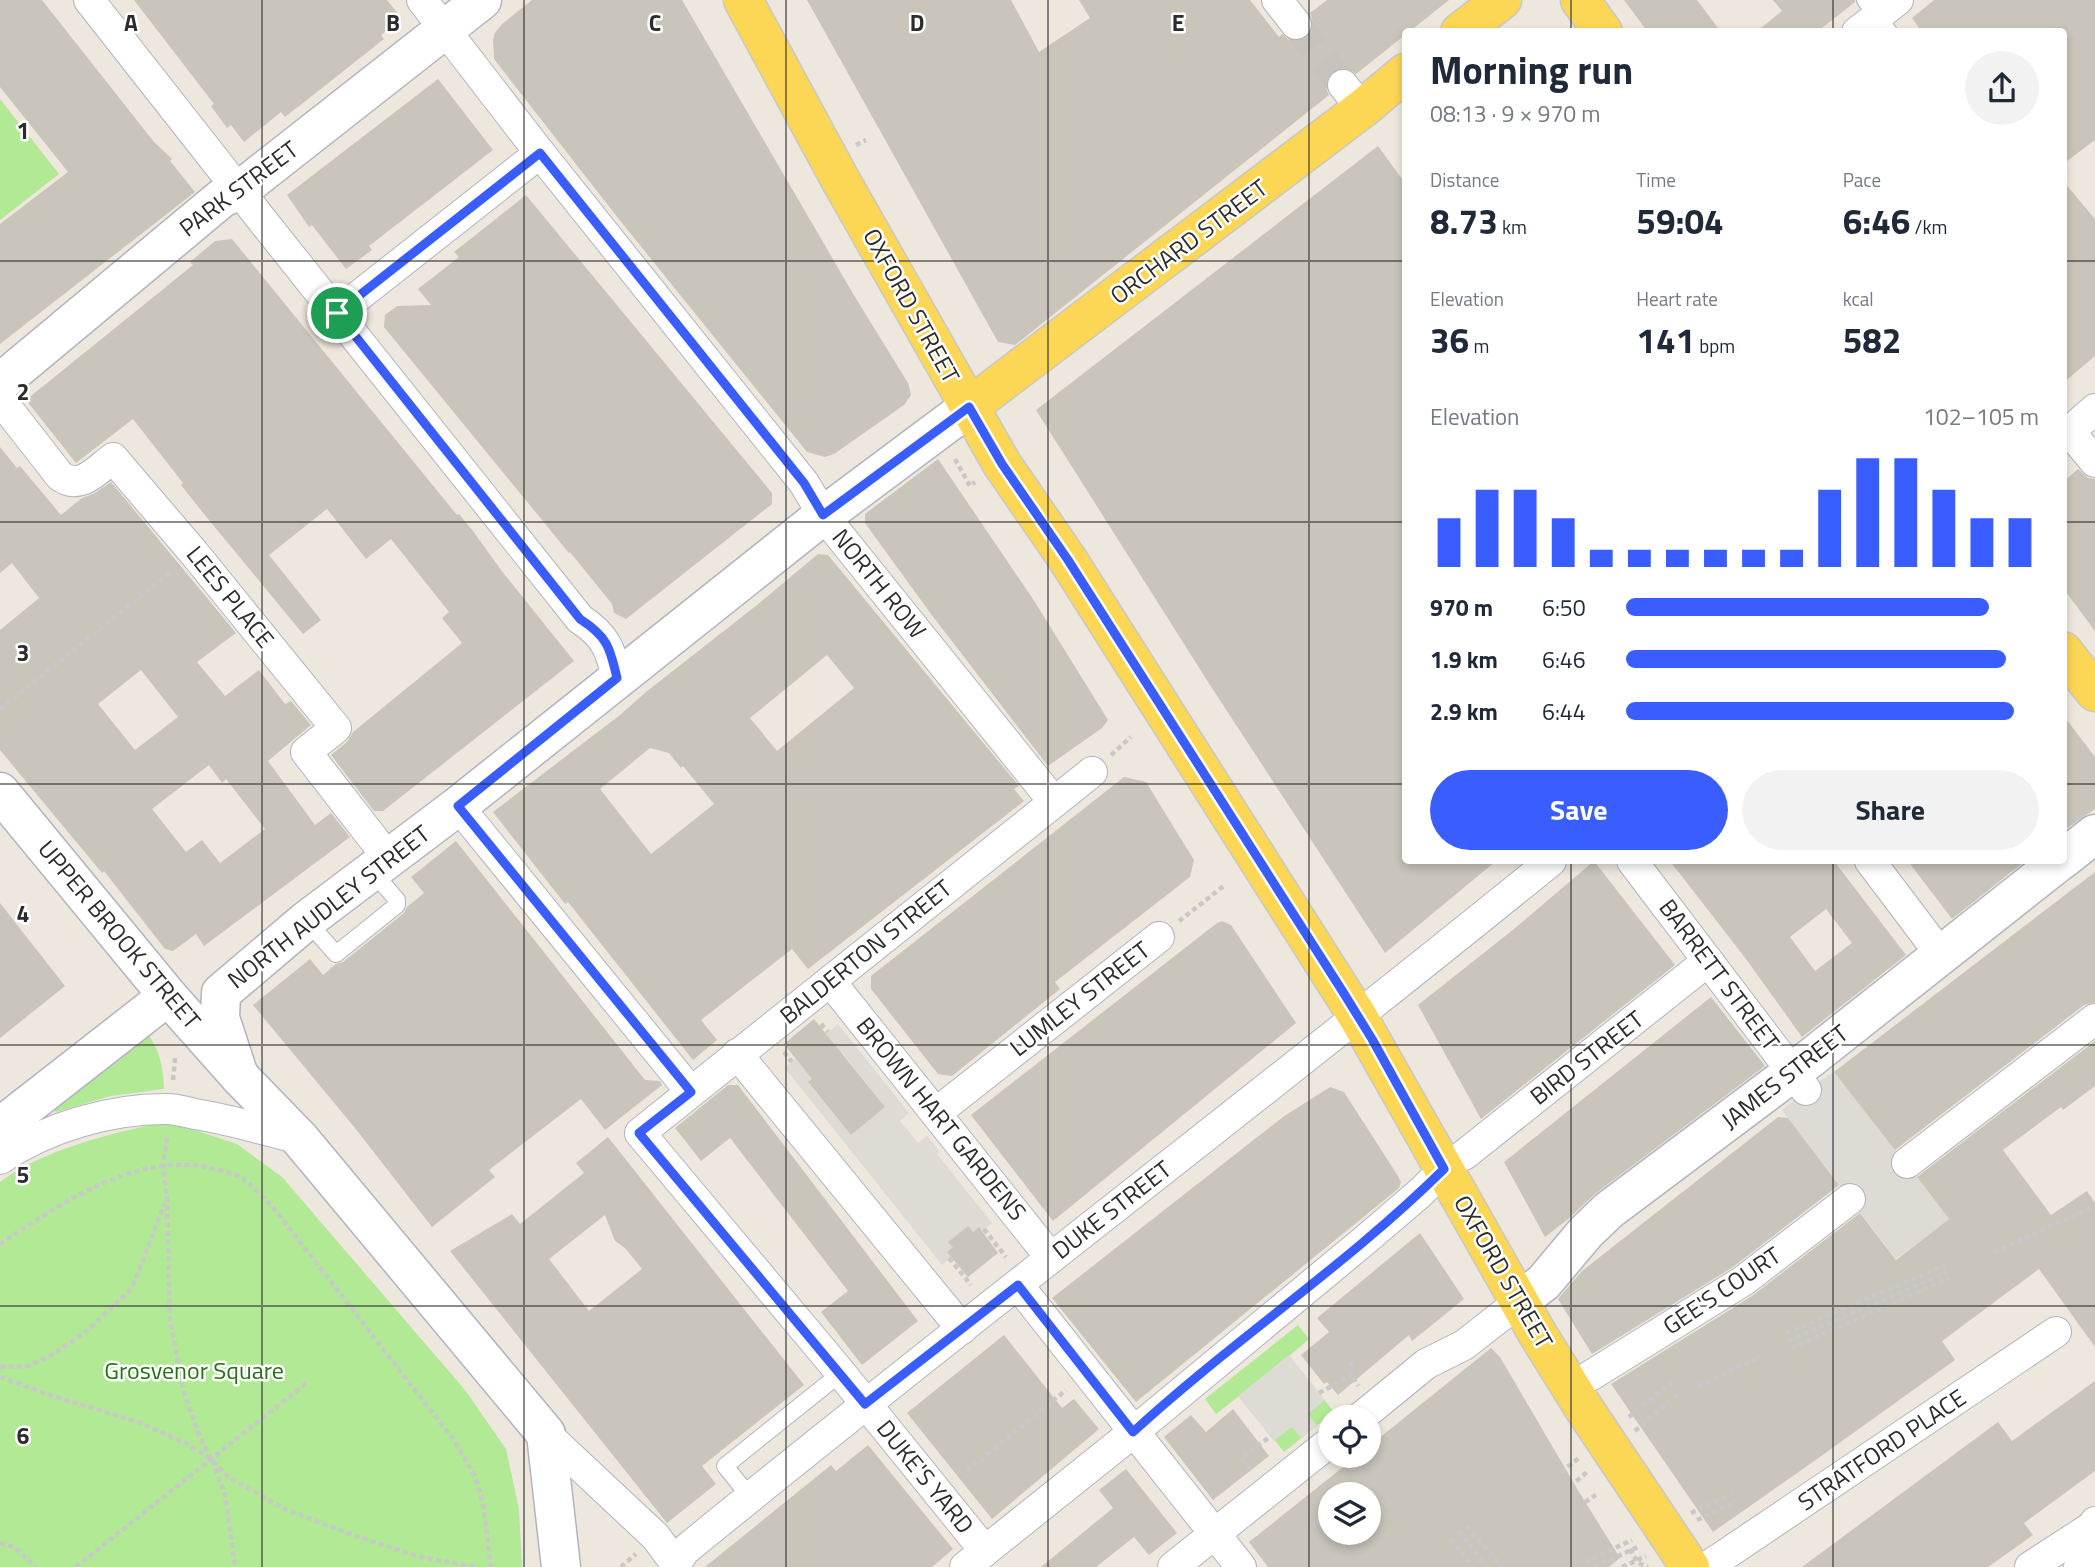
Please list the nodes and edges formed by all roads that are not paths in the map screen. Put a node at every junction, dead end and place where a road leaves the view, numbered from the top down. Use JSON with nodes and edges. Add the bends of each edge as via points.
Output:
{"nodes":[{"id":1,"x":89,"y":0,"type":"edge"},
{"id":2,"x":482,"y":0,"type":"edge"},
{"id":3,"x":743,"y":0,"type":"edge"},
{"id":4,"x":1277,"y":0,"type":"edge"},
{"id":5,"x":1502,"y":0,"type":"edge"},
{"id":6,"x":1580,"y":0,"type":"edge"},
{"id":7,"x":433,"y":15,"type":"edge"},
{"id":8,"x":1296,"y":24,"type":"tunnel mouth"},
{"id":9,"x":1465,"y":28,"type":"edge"},
{"id":10,"x":1600,"y":28,"type":"edge"},
{"id":11,"x":1402,"y":74,"type":"edge"},
{"id":12,"x":540,"y":153,"type":"junction"},
{"id":13,"x":240,"y":190,"type":"junction"},
{"id":14,"x":337,"y":313,"type":"junction"},
{"id":15,"x":0,"y":383,"type":"edge"},
{"id":16,"x":0,"y":399,"type":"edge"},
{"id":17,"x":969,"y":407,"type":"junction"},
{"id":18,"x":2095,"y":409,"type":"edge"},
{"id":19,"x":2067,"y":433,"type":"edge"},
{"id":20,"x":2067,"y":435,"type":"edge"},
{"id":21,"x":2095,"y":462,"type":"edge"},
{"id":22,"x":823,"y":515,"type":"junction"},
{"id":23,"x":2067,"y":656,"type":"edge"},
{"id":24,"x":617,"y":678,"type":"junction"},
{"id":25,"x":2095,"y":692,"type":"edge"},
{"id":26,"x":1092,"y":772,"type":"dead end"},
{"id":27,"x":0,"y":792,"type":"edge"},
{"id":28,"x":1054,"y":802,"type":"junction"},
{"id":29,"x":458,"y":806,"type":"junction"},
{"id":30,"x":2095,"y":834,"type":"edge"},
{"id":31,"x":2067,"y":856,"type":"edge"},
{"id":32,"x":1547,"y":864,"type":"edge"},
{"id":33,"x":1634,"y":864,"type":"edge"},
{"id":34,"x":1872,"y":864,"type":"edge"},
{"id":35,"x":2055,"y":864,"type":"edge"},
{"id":36,"x":381,"y":865,"type":"junction"},
{"id":37,"x":1159,"y":937,"type":"road end"},
{"id":38,"x":1941,"y":955,"type":"junction"},
{"id":39,"x":1703,"y":966,"type":"junction"},
{"id":40,"x":830,"y":981,"type":"junction"},
{"id":41,"x":160,"y":1003,"type":"junction"},
{"id":42,"x":1358,"y":1017,"type":"junction"},
{"id":43,"x":2095,"y":1018,"type":"edge"},
{"id":44,"x":737,"y":1054,"type":"junction"},
{"id":45,"x":239,"y":1076,"type":"junction"},
{"id":46,"x":1799,"y":1081,"type":"junction"},
{"id":47,"x":691,"y":1092,"type":"junction"},
{"id":48,"x":936,"y":1113,"type":"junction"},
{"id":49,"x":0,"y":1127,"type":"edge"},
{"id":50,"x":639,"y":1133,"type":"joint"},
{"id":51,"x":300,"y":1139,"type":"junction"},
{"id":52,"x":0,"y":1159,"type":"edge"},
{"id":53,"x":1454,"y":1162,"type":"junction"},
{"id":54,"x":1906,"y":1163,"type":"dead end"},
{"id":55,"x":1850,"y":1199,"type":"dead end"},
{"id":56,"x":1051,"y":1258,"type":"junction"},
{"id":57,"x":1018,"y":1285,"type":"junction"},
{"id":58,"x":1519,"y":1302,"type":"junction"},
{"id":59,"x":961,"y":1329,"type":"junction"},
{"id":60,"x":2056,"y":1332,"type":"dead end"},
{"id":61,"x":841,"y":1373,"type":"junction"},
{"id":62,"x":1590,"y":1376,"type":"dead end"},
{"id":63,"x":865,"y":1404,"type":"junction"},
{"id":64,"x":1361,"y":1404,"type":"edge"},
{"id":65,"x":1133,"y":1432,"type":"junction"},
{"id":66,"x":546,"y":1434,"type":"junction"},
{"id":67,"x":1318,"y":1452,"type":"edge"},
{"id":68,"x":750,"y":1497,"type":"junction"},
{"id":69,"x":2094,"y":1524,"type":"edge"},
{"id":70,"x":1214,"y":1535,"type":"junction"},
{"id":71,"x":975,"y":1559,"type":"edge"},
{"id":72,"x":675,"y":1565,"type":"edge"},
{"id":73,"x":1689,"y":1565,"type":"edge"},
{"id":74,"x":2037,"y":1565,"type":"edge"},
{"id":75,"x":561,"y":1567,"type":"edge"},
{"id":76,"x":1173,"y":1567,"type":"edge"},
{"id":77,"x":1241,"y":1567,"type":"edge"},
{"id":78,"x":2079,"y":1567,"type":"edge"}],
"edges":[{"from":1,"to":13,"type":"street"},
{"from":2,"to":7,"type":"street","name":"PARK STREET"},
{"from":3,"to":17,"type":"main road","name":"OXFORD STREET"},
{"from":4,"to":8,"type":"street"},
{"from":5,"to":9,"type":"main road"},
{"from":6,"to":10,"type":"main road"},
{"from":7,"to":12,"type":"street","name":"NORTH ROW"},
{"from":7,"to":13,"type":"street","name":"PARK STREET"},
{"from":11,"to":17,"type":"main road","name":"ORCHARD STREET","via":[[1353,97]]},
{"from":12,"to":14,"type":"street"},
{"from":12,"to":22,"type":"street","name":"NORTH ROW","via":[[804,483]]},
{"from":13,"to":14,"type":"street"},
{"from":13,"to":15,"type":"street","name":"PARK STREET","via":[[222,198]]},
{"from":14,"to":24,"type":"street","via":[[580,619],[603,638]]},
{"from":16,"to":36,"type":"street","name":"LEES PLACE","via":[[66,481],[80,482],[113,458],[194,553],[336,728],[306,752]]},
{"from":17,"to":22,"type":"street","name":"NORTH AUDLEY STREET"},
{"from":17,"to":42,"type":"main road","name":"OXFORD STREET"},
{"from":18,"to":19,"type":"street"},
{"from":20,"to":21,"type":"street"},
{"from":22,"to":24,"type":"street","name":"NORTH AUDLEY STREET"},
{"from":22,"to":28,"type":"street","name":"NORTH ROW"},
{"from":23,"to":25,"type":"main road"},
{"from":24,"to":29,"type":"street","name":"NORTH AUDLEY STREET"},
{"from":26,"to":28,"type":"street","name":"BALDERTON STREET"},
{"from":27,"to":41,"type":"street","name":"UPPER BROOK STREET"},
{"from":28,"to":40,"type":"street","name":"BALDERTON STREET"},
{"from":29,"to":36,"type":"street","name":"NORTH AUDLEY STREET"},
{"from":29,"to":47,"type":"street"},
{"from":30,"to":31,"type":"street","name":"JAMES STREET"},
{"from":32,"to":42,"type":"street","name":"DUKE STREET"},
{"from":33,"to":39,"type":"street","name":"BARRETT STREET"},
{"from":34,"to":38,"type":"street"},
{"from":35,"to":38,"type":"street","name":"JAMES STREET","via":[[2023,882]]},
{"from":36,"to":45,"type":"street","name":"NORTH AUDLEY STREET","via":[[221,993],[220,1018]]},
{"from":37,"to":48,"type":"street","name":"LUMLEY STREET"},
{"from":38,"to":46,"type":"street","name":"JAMES STREET"},
{"from":39,"to":46,"type":"street","name":"BARRETT STREET"},
{"from":39,"to":53,"type":"street","name":"BIRD STREET"},
{"from":40,"to":44,"type":"street","name":"BALDERTON STREET"},
{"from":40,"to":48,"type":"street","name":"BROWN HART GARDENS"},
{"from":41,"to":45,"type":"street","name":"UPPER BROOK STREET"},
{"from":41,"to":49,"type":"street"},
{"from":42,"to":53,"type":"main road","name":"OXFORD STREET"},
{"from":42,"to":56,"type":"street","name":"DUKE STREET"},
{"from":43,"to":54,"type":"street"},
{"from":44,"to":47,"type":"street","name":"BALDERTON STREET"},
{"from":44,"to":59,"type":"street"},
{"from":45,"to":51,"type":"street"},
{"from":46,"to":58,"type":"street","name":"JAMES STREET","via":[[1609,1210],[1544,1282]]},
{"from":47,"to":50,"type":"street","name":"BALDERTON STREET"},
{"from":48,"to":56,"type":"street","name":"BROWN HART GARDENS"},
{"from":50,"to":61,"type":"street","name":"DUKE'S YARD"},
{"from":51,"to":52,"type":"street","via":[[170,1109],[86,1121],[46,1134]]},
{"from":51,"to":66,"type":"street"},
{"from":53,"to":58,"type":"main road","name":"OXFORD STREET"},
{"from":53,"to":65,"type":"street","name":"BIRD STREET"},
{"from":55,"to":62,"type":"street","name":"GEE'S COURT","via":[[1743,1280]]},
{"from":56,"to":57,"type":"street","name":"DUKE STREET"},
{"from":57,"to":59,"type":"street","name":"DUKE STREET"},
{"from":57,"to":65,"type":"street"},
{"from":58,"to":64,"type":"street","via":[[1464,1345]]},
{"from":58,"to":73,"type":"main road","name":"OXFORD STREET"},
{"from":59,"to":63,"type":"street","name":"DUKE STREET"},
{"from":60,"to":73,"type":"street","name":"STRATFORD PLACE"},
{"from":61,"to":63,"type":"street","name":"DUKE'S YARD"},
{"from":61,"to":68,"type":"lane","via":[[725,1466]]},
{"from":63,"to":68,"type":"street","name":"DUKE STREET"},
{"from":63,"to":71,"type":"street","name":"DUKE'S YARD"},
{"from":65,"to":70,"type":"street"},
{"from":65,"to":71,"type":"street","name":"BIRD STREET"},
{"from":66,"to":72,"type":"street","via":[[656,1537]]},
{"from":66,"to":75,"type":"street"},
{"from":67,"to":70,"type":"street"},
{"from":68,"to":72,"type":"street","name":"DUKE STREET","via":[[684,1551]]},
{"from":69,"to":74,"type":"street"},
{"from":69,"to":78,"type":"street"},
{"from":70,"to":76,"type":"street"},
{"from":70,"to":77,"type":"street"}]}
